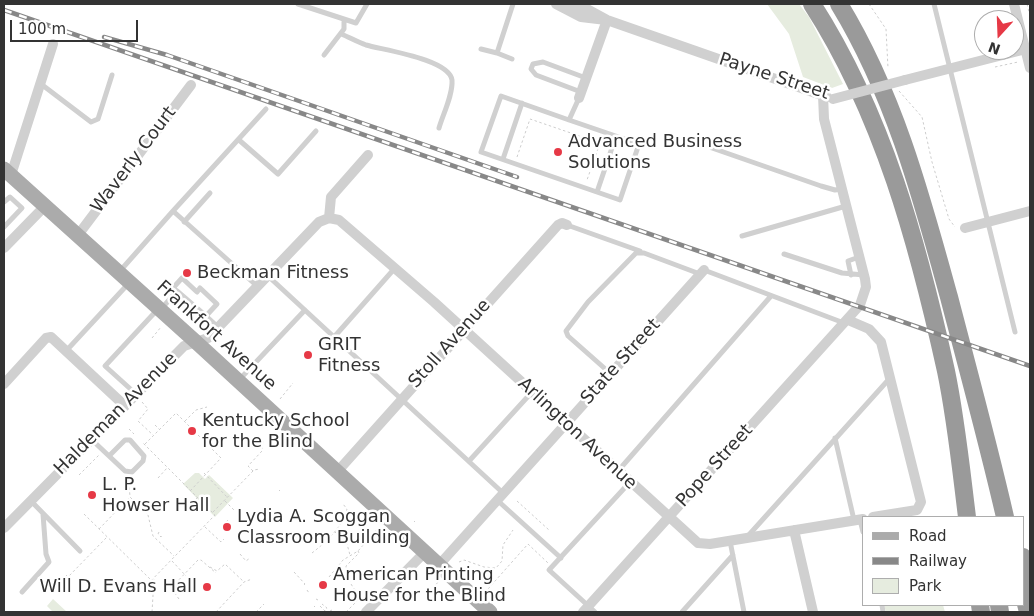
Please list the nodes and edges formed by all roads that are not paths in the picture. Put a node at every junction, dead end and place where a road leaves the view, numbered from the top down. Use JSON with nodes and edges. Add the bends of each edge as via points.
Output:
{"nodes":[{"id":1,"x":298,"y":4,"type":"edge"},
{"id":2,"x":366,"y":4,"type":"edge"},
{"id":3,"x":513,"y":4,"type":"edge"},
{"id":4,"x":556,"y":4,"type":"edge"},
{"id":5,"x":566,"y":4,"type":"edge"},
{"id":6,"x":812,"y":4,"type":"edge"},
{"id":7,"x":839,"y":4,"type":"edge"},
{"id":8,"x":934,"y":4,"type":"edge"},
{"id":9,"x":1014,"y":4,"type":"edge"},
{"id":10,"x":607,"y":20,"type":"junction"},
{"id":11,"x":344,"y":21,"type":"junction"},
{"id":12,"x":341,"y":34,"type":"junction"},
{"id":13,"x":53,"y":44,"type":"dead end"},
{"id":14,"x":1028,"y":48,"type":"edge"},
{"id":15,"x":481,"y":49,"type":"dead end"},
{"id":16,"x":497,"y":53,"type":"junction"},
{"id":17,"x":324,"y":55,"type":"dead end"},
{"id":18,"x":512,"y":59,"type":"dead end"},
{"id":19,"x":949,"y":68,"type":"junction"},
{"id":20,"x":1030,"y":68,"type":"edge"},
{"id":21,"x":112,"y":75,"type":"dead end"},
{"id":22,"x":587,"y":78,"type":"junction"},
{"id":23,"x":40,"y":83,"type":"junction"},
{"id":24,"x":191,"y":85,"type":"dead end"},
{"id":25,"x":580,"y":95,"type":"junction"},
{"id":26,"x":828,"y":97,"type":"junction"},
{"id":27,"x":522,"y":103,"type":"junction"},
{"id":28,"x":266,"y":109,"type":"dead end"},
{"id":29,"x":569,"y":120,"type":"junction"},
{"id":30,"x":439,"y":128,"type":"dead end"},
{"id":31,"x":316,"y":131,"type":"dead end"},
{"id":32,"x":616,"y":136,"type":"junction"},
{"id":33,"x":239,"y":140,"type":"junction"},
{"id":34,"x":712,"y":148,"type":"dead end"},
{"id":35,"x":368,"y":155,"type":"dead end"},
{"id":36,"x":503,"y":160,"type":"junction"},
{"id":37,"x":7,"y":172,"type":"edge"},
{"id":38,"x":842,"y":189,"type":"junction"},
{"id":39,"x":29,"y":191,"type":"junction"},
{"id":40,"x":597,"y":192,"type":"junction"},
{"id":41,"x":210,"y":193,"type":"dead end"},
{"id":42,"x":4,"y":202,"type":"edge"},
{"id":43,"x":18,"y":203,"type":"junction"},
{"id":44,"x":45,"y":206,"type":"junction"},
{"id":45,"x":846,"y":206,"type":"junction"},
{"id":46,"x":1030,"y":211,"type":"edge"},
{"id":47,"x":173,"y":212,"type":"junction"},
{"id":48,"x":329,"y":218,"type":"junction"},
{"id":49,"x":184,"y":222,"type":"junction"},
{"id":50,"x":988,"y":222,"type":"junction"},
{"id":51,"x":567,"y":225,"type":"joint"},
{"id":52,"x":4,"y":227,"type":"edge"},
{"id":53,"x":965,"y":228,"type":"road end"},
{"id":54,"x":78,"y":235,"type":"junction"},
{"id":55,"x":742,"y":236,"type":"dead end"},
{"id":56,"x":4,"y":248,"type":"edge"},
{"id":57,"x":644,"y":253,"type":"junction"},
{"id":58,"x":784,"y":254,"type":"dead end"},
{"id":59,"x":859,"y":257,"type":"junction"},
{"id":60,"x":395,"y":268,"type":"junction"},
{"id":61,"x":702,"y":272,"type":"junction"},
{"id":62,"x":851,"y":275,"type":"junction"},
{"id":63,"x":864,"y":275,"type":"junction"},
{"id":64,"x":268,"y":276,"type":"junction"},
{"id":65,"x":123,"y":278,"type":"junction"},
{"id":66,"x":257,"y":286,"type":"junction"},
{"id":67,"x":177,"y":291,"type":"junction"},
{"id":68,"x":771,"y":296,"type":"junction"},
{"id":69,"x":159,"y":309,"type":"junction"},
{"id":70,"x":305,"y":310,"type":"junction"},
{"id":71,"x":206,"y":316,"type":"junction"},
{"id":72,"x":846,"y":322,"type":"junction"},
{"id":73,"x":218,"y":327,"type":"junction"},
{"id":74,"x":464,"y":330,"type":"junction"},
{"id":75,"x":1015,"y":332,"type":"dead end"},
{"id":76,"x":334,"y":336,"type":"junction"},
{"id":77,"x":196,"y":342,"type":"junction"},
{"id":78,"x":66,"y":350,"type":"junction"},
{"id":79,"x":610,"y":374,"type":"junction"},
{"id":80,"x":890,"y":377,"type":"junction"},
{"id":81,"x":238,"y":381,"type":"junction"},
{"id":82,"x":4,"y":384,"type":"edge"},
{"id":83,"x":532,"y":392,"type":"junction"},
{"id":84,"x":138,"y":397,"type":"junction"},
{"id":85,"x":401,"y":399,"type":"junction"},
{"id":86,"x":125,"y":406,"type":"junction"},
{"id":87,"x":566,"y":423,"type":"junction"},
{"id":88,"x":955,"y":426,"type":"junction"},
{"id":89,"x":835,"y":438,"type":"junction"},
{"id":90,"x":91,"y":439,"type":"junction"},
{"id":91,"x":990,"y":453,"type":"junction"},
{"id":92,"x":108,"y":456,"type":"junction"},
{"id":93,"x":470,"y":460,"type":"junction"},
{"id":94,"x":618,"y":471,"type":"junction"},
{"id":95,"x":338,"y":472,"type":"junction"},
{"id":96,"x":630,"y":482,"type":"junction"},
{"id":97,"x":500,"y":496,"type":"junction"},
{"id":98,"x":30,"y":500,"type":"junction"},
{"id":99,"x":43,"y":514,"type":"junction"},
{"id":100,"x":878,"y":516,"type":"edge"},
{"id":101,"x":967,"y":516,"type":"edge"},
{"id":102,"x":978,"y":516,"type":"edge"},
{"id":103,"x":1005,"y":516,"type":"edge"},
{"id":104,"x":1010,"y":516,"type":"edge"},
{"id":105,"x":668,"y":518,"type":"junction"},
{"id":106,"x":859,"y":520,"type":"edge"},
{"id":107,"x":4,"y":528,"type":"edge"},
{"id":108,"x":794,"y":530,"type":"junction"},
{"id":109,"x":746,"y":538,"type":"junction"},
{"id":110,"x":730,"y":541,"type":"junction"},
{"id":111,"x":80,"y":551,"type":"dead end"},
{"id":112,"x":425,"y":552,"type":"junction"},
{"id":113,"x":734,"y":556,"type":"junction"},
{"id":114,"x":561,"y":558,"type":"junction"},
{"id":115,"x":1024,"y":560,"type":"edge"},
{"id":116,"x":439,"y":566,"type":"junction"},
{"id":117,"x":1030,"y":579,"type":"edge"},
{"id":118,"x":22,"y":592,"type":"dead end"},
{"id":119,"x":1024,"y":596,"type":"edge"},
{"id":120,"x":589,"y":610,"type":"edge"},
{"id":121,"x":366,"y":612,"type":"edge"},
{"id":122,"x":490,"y":612,"type":"edge"},
{"id":123,"x":682,"y":612,"type":"edge"},
{"id":124,"x":744,"y":612,"type":"edge"},
{"id":125,"x":813,"y":612,"type":"edge"},
{"id":126,"x":1028,"y":612,"type":"edge"}],
"edges":[{"from":1,"to":11,"type":"lane"},
{"from":2,"to":11,"type":"lane","via":[[356,23]]},
{"from":3,"to":16,"type":"lane"},
{"from":4,"to":10,"type":"street","name":"Payne Street","via":[[581,17]]},
{"from":5,"to":10,"type":"street","name":"Payne Street","via":[[585,8]]},
{"from":6,"to":88,"type":"highway","via":[[846,63],[880,136],[923,280],[946,372]]},
{"from":7,"to":91,"type":"highway","via":[[882,85],[912,165]]},
{"from":8,"to":19,"type":"lane"},
{"from":9,"to":14,"type":"street"},
{"from":10,"to":22,"type":"street"},
{"from":10,"to":26,"type":"street","name":"Payne Street"},
{"from":11,"to":12,"type":"lane"},
{"from":12,"to":17,"type":"lane"},
{"from":12,"to":30,"type":"lane","via":[[363,44],[431,63],[449,73],[452,80]]},
{"from":13,"to":23,"type":"street"},
{"from":14,"to":19,"type":"street","name":"Payne Street"},
{"from":14,"to":20,"type":"street"},
{"from":15,"to":16,"type":"lane"},
{"from":16,"to":18,"type":"lane"},
{"from":19,"to":26,"type":"street","name":"Payne Street","bridge":true},
{"from":19,"to":50,"type":"lane"},
{"from":21,"to":23,"type":"lane","via":[[102,111],[98,119],[91,122]]},
{"from":22,"to":25,"type":"street"},
{"from":22,"to":25,"type":"lane","via":[[543,62],[533,64],[531,69],[536,75]]},
{"from":23,"to":37,"type":"street"},
{"from":24,"to":54,"type":"street","name":"Waverly Court"},
{"from":25,"to":29,"type":"lane"},
{"from":26,"to":38,"type":"street","name":"Pope Street","via":[[824,119]]},
{"from":27,"to":29,"type":"lane"},
{"from":27,"to":36,"type":"lane"},
{"from":27,"to":36,"type":"lane","via":[[500,96],[481,152]]},
{"from":28,"to":33,"type":"lane"},
{"from":29,"to":32,"type":"lane"},
{"from":31,"to":33,"type":"lane","via":[[278,174]]},
{"from":32,"to":40,"type":"lane"},
{"from":32,"to":40,"type":"lane","via":[[639,144],[620,200]]},
{"from":33,"to":47,"type":"lane"},
{"from":34,"to":38,"type":"lane","via":[[821,186]]},
{"from":35,"to":48,"type":"street","via":[[331,197]]},
{"from":36,"to":40,"type":"lane"},
{"from":37,"to":39,"type":"main road","name":"Frankfort Avenue"},
{"from":38,"to":45,"type":"street","name":"Pope Street"},
{"from":39,"to":43,"type":"lane"},
{"from":39,"to":44,"type":"main road","name":"Frankfort Avenue"},
{"from":41,"to":49,"type":"lane"},
{"from":42,"to":43,"type":"lane","via":[[10,197]]},
{"from":43,"to":52,"type":"lane","via":[[22,210]]},
{"from":44,"to":54,"type":"main road","name":"Frankfort Avenue"},
{"from":44,"to":56,"type":"street"},
{"from":45,"to":55,"type":"lane"},
{"from":45,"to":59,"type":"street","name":"Pope Street"},
{"from":46,"to":50,"type":"street"},
{"from":47,"to":49,"type":"lane"},
{"from":47,"to":65,"type":"lane"},
{"from":48,"to":60,"type":"street","name":"Arlington Avenue","via":[[339,220]]},
{"from":48,"to":64,"type":"street","name":"Haldeman Avenue","via":[[319,222]]},
{"from":49,"to":66,"type":"lane"},
{"from":50,"to":53,"type":"street"},
{"from":50,"to":75,"type":"lane"},
{"from":51,"to":57,"type":"lane"},
{"from":51,"to":74,"type":"street","name":"Stoll Avenue","via":[[558,225]]},
{"from":54,"to":65,"type":"main road","name":"Frankfort Avenue"},
{"from":57,"to":61,"type":"lane"},
{"from":57,"to":79,"type":"lane","via":[[636,253],[588,302],[566,331]]},
{"from":58,"to":62,"type":"lane"},
{"from":59,"to":62,"type":"lane","via":[[848,261]]},
{"from":59,"to":63,"type":"street","name":"Pope Street"},
{"from":60,"to":74,"type":"street","name":"Arlington Avenue"},
{"from":60,"to":76,"type":"lane"},
{"from":61,"to":68,"type":"lane"},
{"from":61,"to":79,"type":"street","name":"State Street"},
{"from":62,"to":63,"type":"lane"},
{"from":63,"to":72,"type":"street","name":"Pope Street","via":[[866,287],[863,298]]},
{"from":64,"to":66,"type":"street","name":"Haldeman Avenue"},
{"from":64,"to":70,"type":"lane"},
{"from":65,"to":69,"type":"main road","name":"Frankfort Avenue"},
{"from":65,"to":78,"type":"lane"},
{"from":66,"to":73,"type":"street","name":"Haldeman Avenue"},
{"from":67,"to":69,"type":"lane"},
{"from":67,"to":71,"type":"lane"},
{"from":67,"to":71,"type":"lane","via":[[173,288],[182,278],[197,292],[200,288],[217,304]]},
{"from":68,"to":72,"type":"lane"},
{"from":68,"to":94,"type":"lane"},
{"from":69,"to":77,"type":"main road","name":"Frankfort Avenue"},
{"from":69,"to":84,"type":"lane","via":[[105,366]]},
{"from":70,"to":76,"type":"lane"},
{"from":70,"to":81,"type":"lane"},
{"from":71,"to":73,"type":"lane"},
{"from":72,"to":80,"type":"street","via":[[869,329],[878,338]]},
{"from":72,"to":105,"type":"street","name":"Pope Street"},
{"from":73,"to":77,"type":"street","name":"Haldeman Avenue","via":[[208,338]]},
{"from":74,"to":83,"type":"street","name":"Arlington Avenue"},
{"from":74,"to":85,"type":"street","name":"Stoll Avenue"},
{"from":76,"to":85,"type":"lane"},
{"from":77,"to":81,"type":"main road","name":"Frankfort Avenue"},
{"from":77,"to":84,"type":"street","name":"Haldeman Avenue","via":[[184,346]]},
{"from":78,"to":82,"type":"street","via":[[49,336]]},
{"from":78,"to":86,"type":"street"},
{"from":79,"to":87,"type":"street","name":"State Street"},
{"from":80,"to":89,"type":"lane"},
{"from":80,"to":100,"type":"street","via":[[921,502],[920,508]]},
{"from":81,"to":95,"type":"main road","name":"Frankfort Avenue"},
{"from":83,"to":87,"type":"street","name":"Arlington Avenue"},
{"from":83,"to":93,"type":"lane"},
{"from":84,"to":86,"type":"street","name":"Haldeman Avenue"},
{"from":85,"to":93,"type":"lane"},
{"from":85,"to":95,"type":"street","name":"Stoll Avenue"},
{"from":86,"to":90,"type":"street","name":"Haldeman Avenue"},
{"from":87,"to":94,"type":"street","name":"Arlington Avenue"},
{"from":87,"to":97,"type":"street","name":"State Street"},
{"from":88,"to":101,"type":"highway"},
{"from":88,"to":102,"type":"highway"},
{"from":89,"to":106,"type":"lane"},
{"from":89,"to":109,"type":"lane"},
{"from":90,"to":92,"type":"lane"},
{"from":90,"to":98,"type":"street","name":"Haldeman Avenue"},
{"from":91,"to":103,"type":"highway"},
{"from":91,"to":104,"type":"highway"},
{"from":92,"to":92,"type":"lane","via":[[125,471],[132,472],[144,460],[130,440],[124,440]]},
{"from":93,"to":97,"type":"lane"},
{"from":94,"to":96,"type":"street","name":"Arlington Avenue"},
{"from":95,"to":112,"type":"main road","name":"Frankfort Avenue"},
{"from":96,"to":105,"type":"street","name":"Arlington Avenue"},
{"from":96,"to":114,"type":"lane"},
{"from":97,"to":114,"type":"lane"},
{"from":97,"to":116,"type":"street","name":"State Street"},
{"from":98,"to":99,"type":"lane"},
{"from":98,"to":107,"type":"street","name":"Haldeman Avenue"},
{"from":99,"to":111,"type":"lane"},
{"from":99,"to":118,"type":"lane","via":[[49,562]]},
{"from":105,"to":110,"type":"street","name":"Arlington Avenue","via":[[702,545]]},
{"from":105,"to":120,"type":"street","name":"Pope Street"},
{"from":106,"to":108,"type":"street","name":"Arlington Avenue"},
{"from":108,"to":109,"type":"street","name":"Arlington Avenue"},
{"from":108,"to":125,"type":"street"},
{"from":109,"to":110,"type":"street","name":"Arlington Avenue"},
{"from":110,"to":113,"type":"lane"},
{"from":112,"to":116,"type":"main road","name":"Frankfort Avenue"},
{"from":112,"to":121,"type":"street"},
{"from":113,"to":123,"type":"lane"},
{"from":113,"to":124,"type":"lane"},
{"from":114,"to":120,"type":"lane","via":[[550,570]]},
{"from":115,"to":117,"type":"highway"},
{"from":116,"to":122,"type":"main road","name":"Frankfort Avenue"},
{"from":119,"to":126,"type":"highway"}]}
